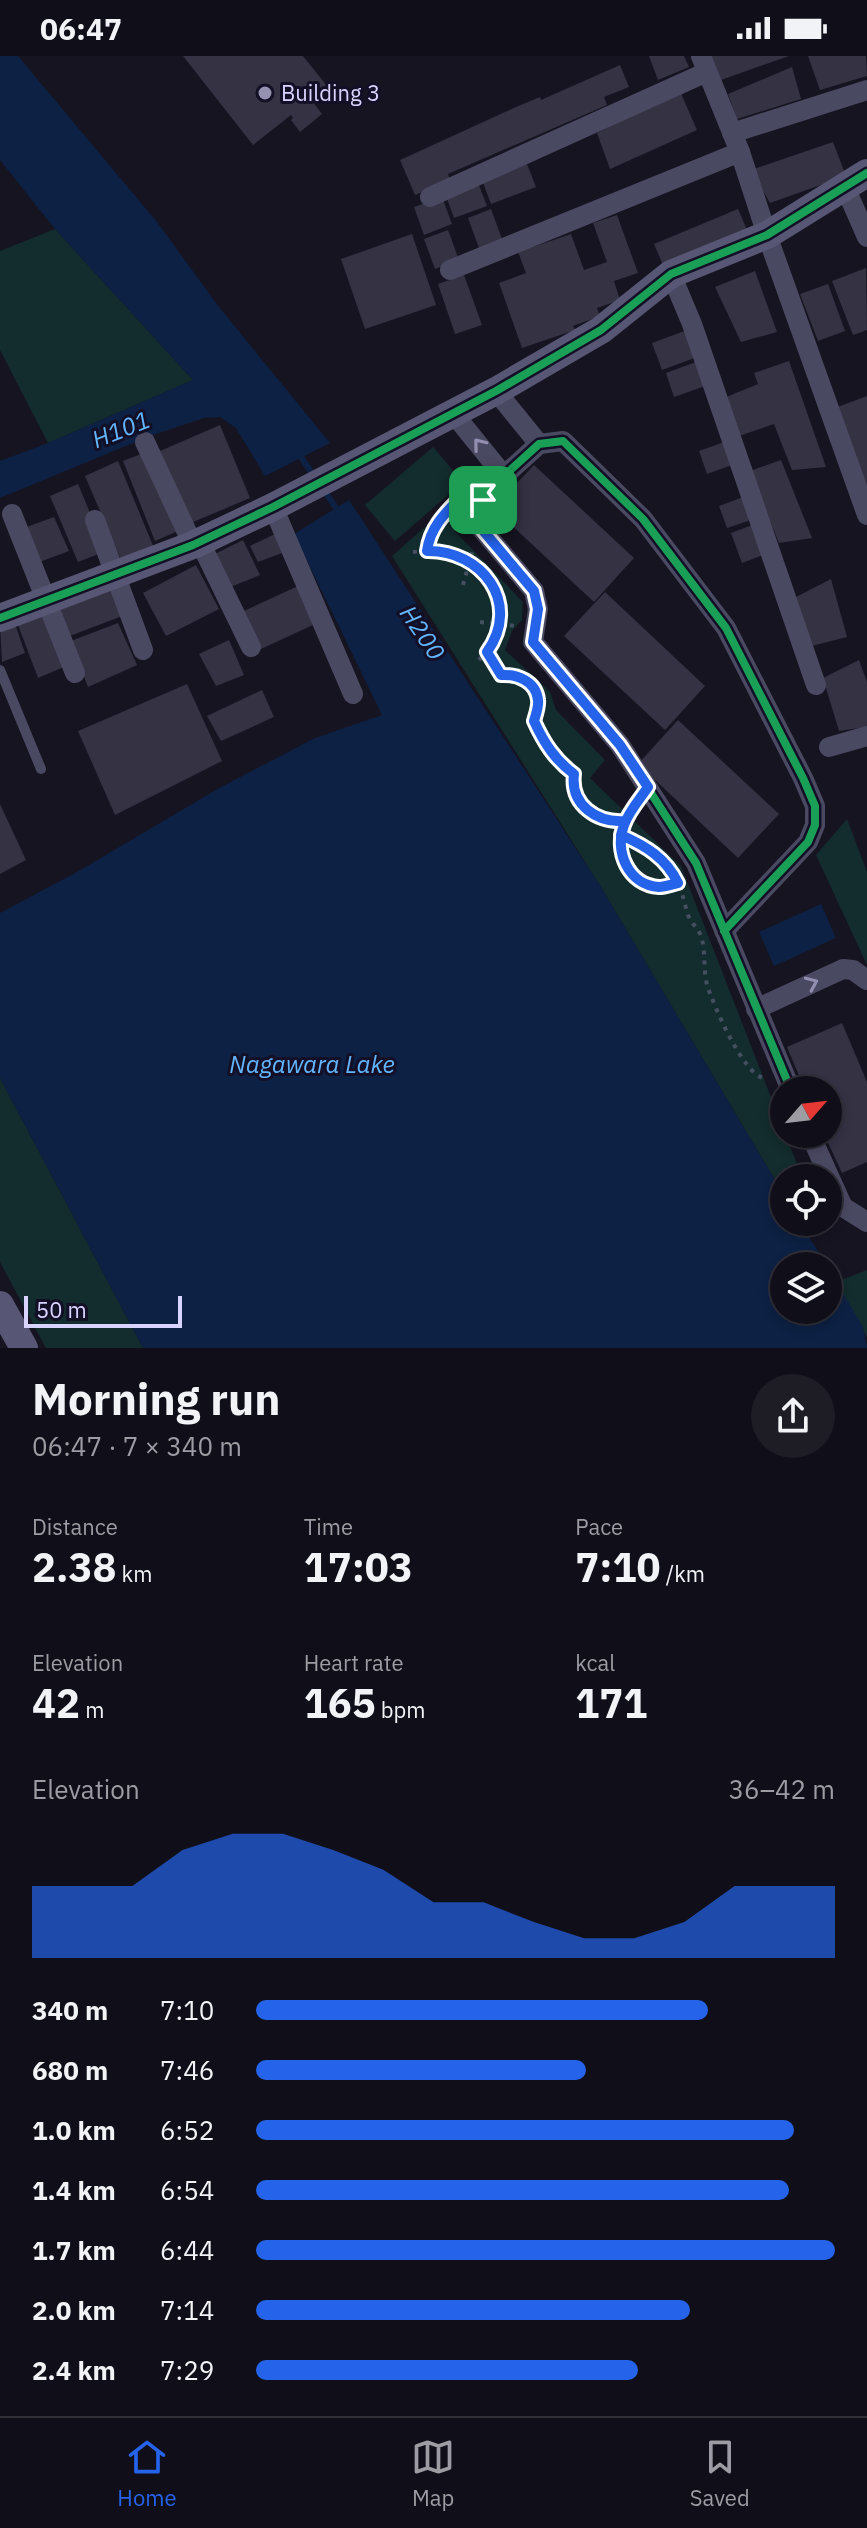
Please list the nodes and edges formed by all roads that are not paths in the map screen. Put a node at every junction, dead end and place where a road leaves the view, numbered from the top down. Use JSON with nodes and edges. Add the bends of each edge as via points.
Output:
{"nodes":[{"id":1,"x":704,"y":64,"type":"edge"},
{"id":2,"x":867,"y":90,"type":"edge"},
{"id":3,"x":736,"y":142,"type":"junction"},
{"id":4,"x":856,"y":180,"type":"edge"},
{"id":5,"x":430,"y":197,"type":"dead end"},
{"id":6,"x":767,"y":235,"type":"junction"},
{"id":7,"x":867,"y":237,"type":"edge"},
{"id":8,"x":450,"y":270,"type":"dead end"},
{"id":9,"x":671,"y":274,"type":"junction"},
{"id":10,"x":496,"y":391,"type":"junction"},
{"id":11,"x":453,"y":413,"type":"junction"},
{"id":12,"x":145,"y":442,"type":"dead end"},
{"id":13,"x":539,"y":444,"type":"junction"},
{"id":14,"x":504,"y":476,"type":"junction"},
{"id":15,"x":273,"y":507,"type":"junction"},
{"id":16,"x":12,"y":514,"type":"dead end"},
{"id":17,"x":867,"y":515,"type":"edge"},
{"id":18,"x":95,"y":520,"type":"dead end"},
{"id":19,"x":197,"y":543,"type":"junction"},
{"id":20,"x":116,"y":573,"type":"junction"},
{"id":21,"x":47,"y":600,"type":"junction"},
{"id":22,"x":0,"y":618,"type":"edge"},
{"id":23,"x":251,"y":647,"type":"dead end"},
{"id":24,"x":143,"y":650,"type":"dead end"},
{"id":25,"x":0,"y":670,"type":"edge"},
{"id":26,"x":75,"y":673,"type":"dead end"},
{"id":27,"x":816,"y":685,"type":"dead end"},
{"id":28,"x":353,"y":694,"type":"dead end"},
{"id":29,"x":867,"y":736,"type":"edge"},
{"id":30,"x":829,"y":747,"type":"dead end"},
{"id":31,"x":41,"y":769,"type":"dead end"},
{"id":32,"x":724,"y":931,"type":"junction"},
{"id":33,"x":867,"y":980,"type":"edge"},
{"id":34,"x":756,"y":1009,"type":"junction"},
{"id":35,"x":785,"y":1076,"type":"edge"},
{"id":36,"x":816,"y":1148,"type":"edge"},
{"id":37,"x":867,"y":1222,"type":"edge"},
{"id":38,"x":0,"y":1305,"type":"edge"},
{"id":39,"x":24,"y":1348,"type":"edge"}],
"edges":[{"from":1,"to":3,"type":"street"},
{"from":1,"to":5,"type":"street"},
{"from":2,"to":3,"type":"street"},
{"from":3,"to":6,"type":"street"},
{"from":3,"to":8,"type":"street"},
{"from":4,"to":6,"type":"street"},
{"from":4,"to":7,"type":"street"},
{"from":6,"to":9,"type":"street"},
{"from":6,"to":17,"type":"street"},
{"from":9,"to":10,"type":"street","via":[[601,330]]},
{"from":9,"to":27,"type":"street"},
{"from":10,"to":11,"type":"street"},
{"from":10,"to":13,"type":"street"},
{"from":14,"to":11,"type":"street","one_way":true},
{"from":11,"to":15,"type":"street"},
{"from":12,"to":19,"type":"street"},
{"from":13,"to":14,"type":"street"},
{"from":13,"to":32,"type":"street","via":[[563,441],[652,531],[726,628],[815,806],[808,842]]},
{"from":14,"to":32,"type":"street","via":[[485,493],[475,521],[534,591],[538,609],[533,642],[620,745],[648,787],[699,872]]},
{"from":15,"to":19,"type":"street"},
{"from":15,"to":28,"type":"street"},
{"from":16,"to":21,"type":"street"},
{"from":18,"to":20,"type":"street"},
{"from":19,"to":20,"type":"street"},
{"from":19,"to":23,"type":"street"},
{"from":20,"to":21,"type":"street"},
{"from":20,"to":24,"type":"street"},
{"from":21,"to":22,"type":"street"},
{"from":21,"to":26,"type":"street"},
{"from":25,"to":31,"type":"lane"},
{"from":29,"to":30,"type":"street"},
{"from":32,"to":34,"type":"street"},
{"from":34,"to":33,"type":"street","one_way":true,"via":[[843,969]]},
{"from":34,"to":35,"type":"street"},
{"from":36,"to":37,"type":"street","via":[[843,1207]]},
{"from":38,"to":39,"type":"street"}]}
